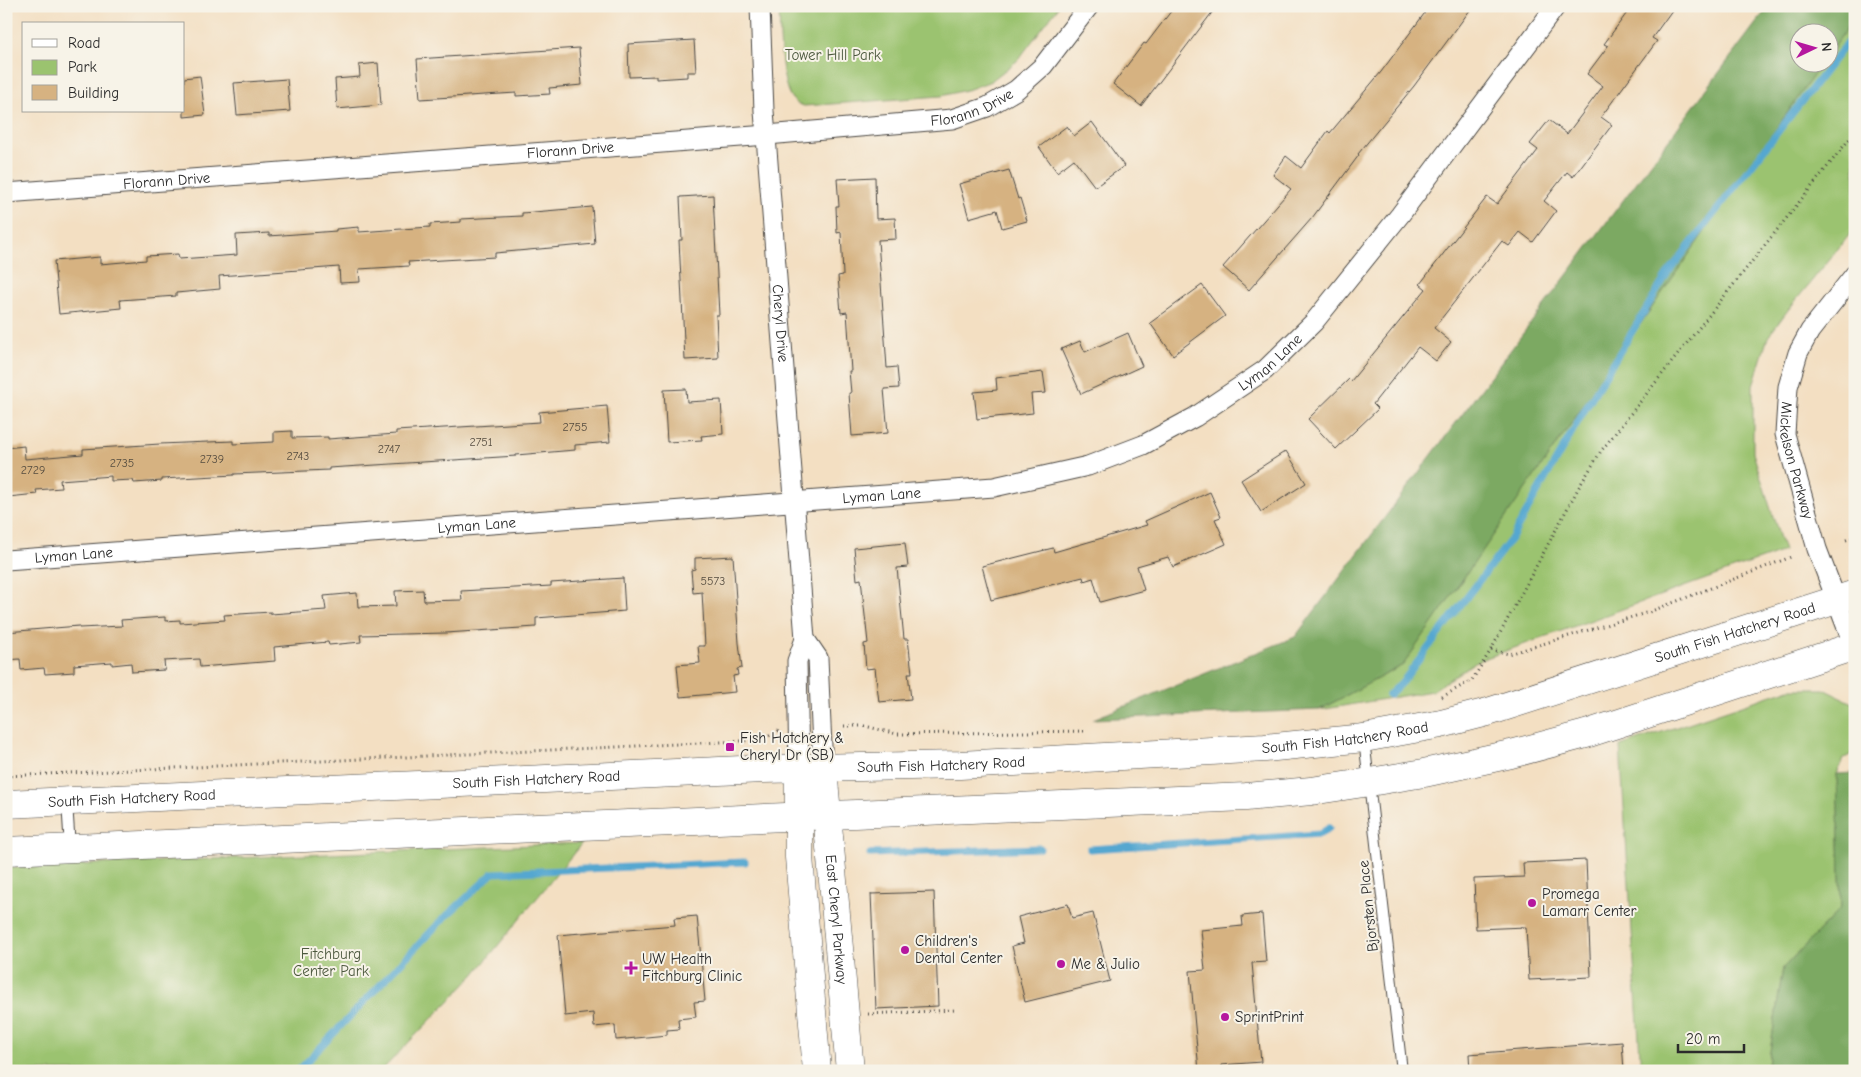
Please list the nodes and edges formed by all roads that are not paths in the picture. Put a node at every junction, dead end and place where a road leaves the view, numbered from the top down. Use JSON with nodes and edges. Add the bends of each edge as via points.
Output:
{"nodes":[{"id":1,"x":760,"y":6,"type":"edge"},
{"id":2,"x":1089,"y":6,"type":"edge"},
{"id":3,"x":1556,"y":6,"type":"edge"},
{"id":4,"x":766,"y":135,"type":"junction"},
{"id":5,"x":6,"y":193,"type":"edge"},
{"id":6,"x":1855,"y":274,"type":"edge"},
{"id":7,"x":794,"y":502,"type":"junction"},
{"id":8,"x":6,"y":560,"type":"edge"},
{"id":9,"x":1846,"y":597,"type":"edge"},
{"id":10,"x":1854,"y":647,"type":"edge"},
{"id":11,"x":1364,"y":738,"type":"junction"},
{"id":12,"x":811,"y":769,"type":"junction"},
{"id":13,"x":1370,"y":782,"type":"junction"},
{"id":14,"x":67,"y":801,"type":"junction"},
{"id":15,"x":6,"y":804,"type":"edge"},
{"id":16,"x":799,"y":816,"type":"junction"},
{"id":17,"x":826,"y":816,"type":"junction"},
{"id":18,"x":70,"y":849,"type":"junction"},
{"id":19,"x":6,"y":851,"type":"edge"},
{"id":20,"x":817,"y":1071,"type":"edge"},
{"id":21,"x":850,"y":1071,"type":"edge"},
{"id":22,"x":1402,"y":1071,"type":"edge"}],
"edges":[{"from":1,"to":4,"type":"street","name":"Cheryl Drive"},
{"from":2,"to":4,"type":"street","name":"Florann Drive","via":[[1043,66],[1016,90],[987,107],[952,118]]},
{"from":3,"to":7,"type":"street","name":"Lyman Lane","via":[[1400,215],[1314,322],[1265,370],[1195,418],[1143,445],[1088,466],[994,487]]},
{"from":4,"to":5,"type":"street","name":"Florann Drive"},
{"from":4,"to":7,"type":"street","name":"Cheryl Drive"},
{"from":6,"to":9,"type":"street","name":"Mickelson Parkway","via":[[1810,331],[1798,353],[1788,387],[1785,434],[1817,549]]},
{"from":7,"to":8,"type":"street","name":"Lyman Lane"},
{"from":7,"to":12,"type":"street","name":"Cheryl Drive","via":[[805,639],[797,661]]},
{"from":9,"to":10,"type":"street","name":"Mickelson Parkway"},
{"from":9,"to":11,"type":"main road","name":"South Fish Hatchery Road","via":[[1488,712]]},
{"from":10,"to":13,"type":"main road","via":[[1586,734],[1511,754]]},
{"from":11,"to":12,"type":"main road","name":"South Fish Hatchery Road","via":[[1265,748],[960,765]]},
{"from":11,"to":13,"type":"lane","name":"Bjorsten Place"},
{"from":12,"to":14,"type":"main road","name":"South Fish Hatchery Road"},
{"from":12,"to":16,"type":"main road","name":"East Cheryl Parkway"},
{"from":12,"to":17,"type":"main road","name":"East Cheryl Parkway"},
{"from":13,"to":17,"type":"main road","via":[[1246,797]]},
{"from":13,"to":22,"type":"lane","name":"Bjorsten Place"},
{"from":14,"to":15,"type":"main road","name":"South Fish Hatchery Road"},
{"from":14,"to":18,"type":"lane"},
{"from":16,"to":17,"type":"main road"},
{"from":16,"to":18,"type":"main road"},
{"from":16,"to":20,"type":"main road","name":"East Cheryl Parkway","via":[[799,857]]},
{"from":17,"to":21,"type":"main road","name":"East Cheryl Parkway"},
{"from":18,"to":19,"type":"main road"}]}
